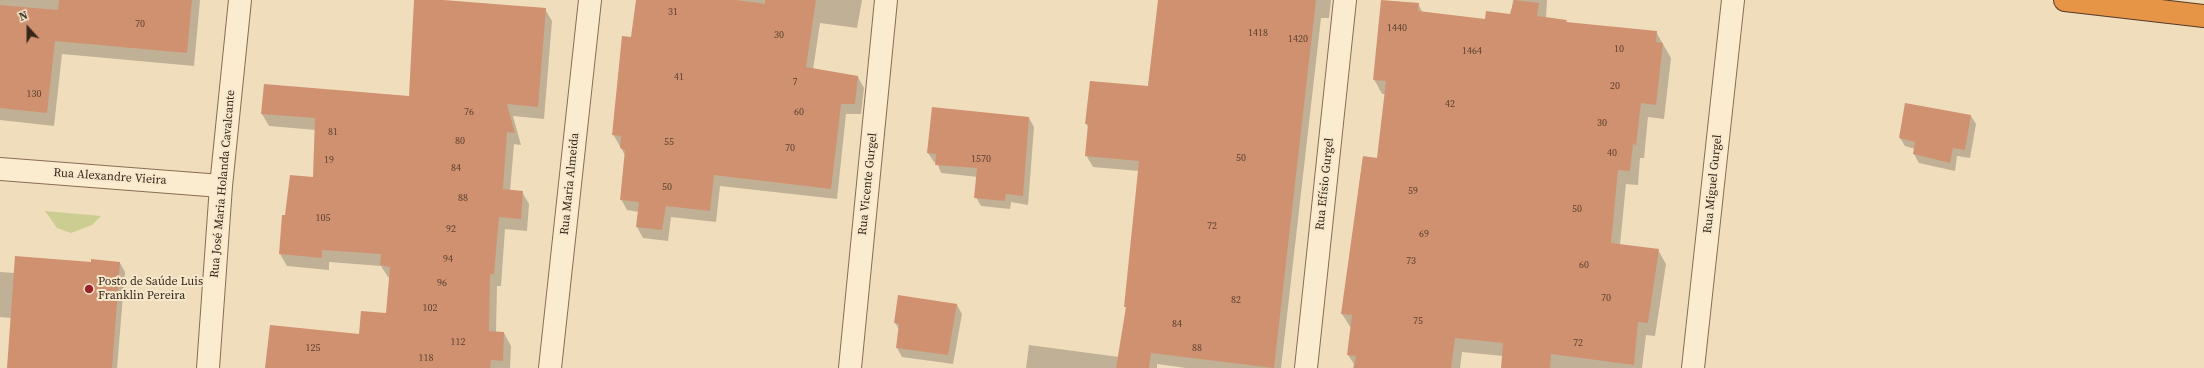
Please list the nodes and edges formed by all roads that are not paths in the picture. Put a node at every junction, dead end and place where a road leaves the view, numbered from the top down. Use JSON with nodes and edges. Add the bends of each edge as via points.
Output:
{"nodes":[{"id":1,"x":240,"y":0,"type":"edge"},
{"id":2,"x":590,"y":0,"type":"edge"},
{"id":3,"x":886,"y":0,"type":"edge"},
{"id":4,"x":1345,"y":0,"type":"edge"},
{"id":5,"x":1733,"y":0,"type":"edge"},
{"id":6,"x":2065,"y":0,"type":"edge"},
{"id":7,"x":2204,"y":16,"type":"edge"},
{"id":8,"x":0,"y":169,"type":"edge"},
{"id":9,"x":221,"y":186,"type":"junction"},
{"id":10,"x":208,"y":368,"type":"edge"},
{"id":11,"x":550,"y":368,"type":"edge"},
{"id":12,"x":850,"y":368,"type":"edge"},
{"id":13,"x":1306,"y":368,"type":"edge"},
{"id":14,"x":1693,"y":368,"type":"edge"}],
"edges":[{"from":1,"to":9,"type":"street","name":"Rua José Maria Holanda Cavalcante"},
{"from":2,"to":11,"type":"street","name":"Rua Maria Almeida"},
{"from":3,"to":12,"type":"street","name":"Rua Vicente Gurgel"},
{"from":4,"to":13,"type":"street","name":"Rua Efísio Gurgel"},
{"from":5,"to":14,"type":"street","name":"Rua Miguel Gurgel"},
{"from":6,"to":7,"type":"highway"},
{"from":8,"to":9,"type":"street","name":"Rua Alexandre Vieira"},
{"from":9,"to":10,"type":"street","name":"Rua José Maria Holanda Cavalcante"}]}
